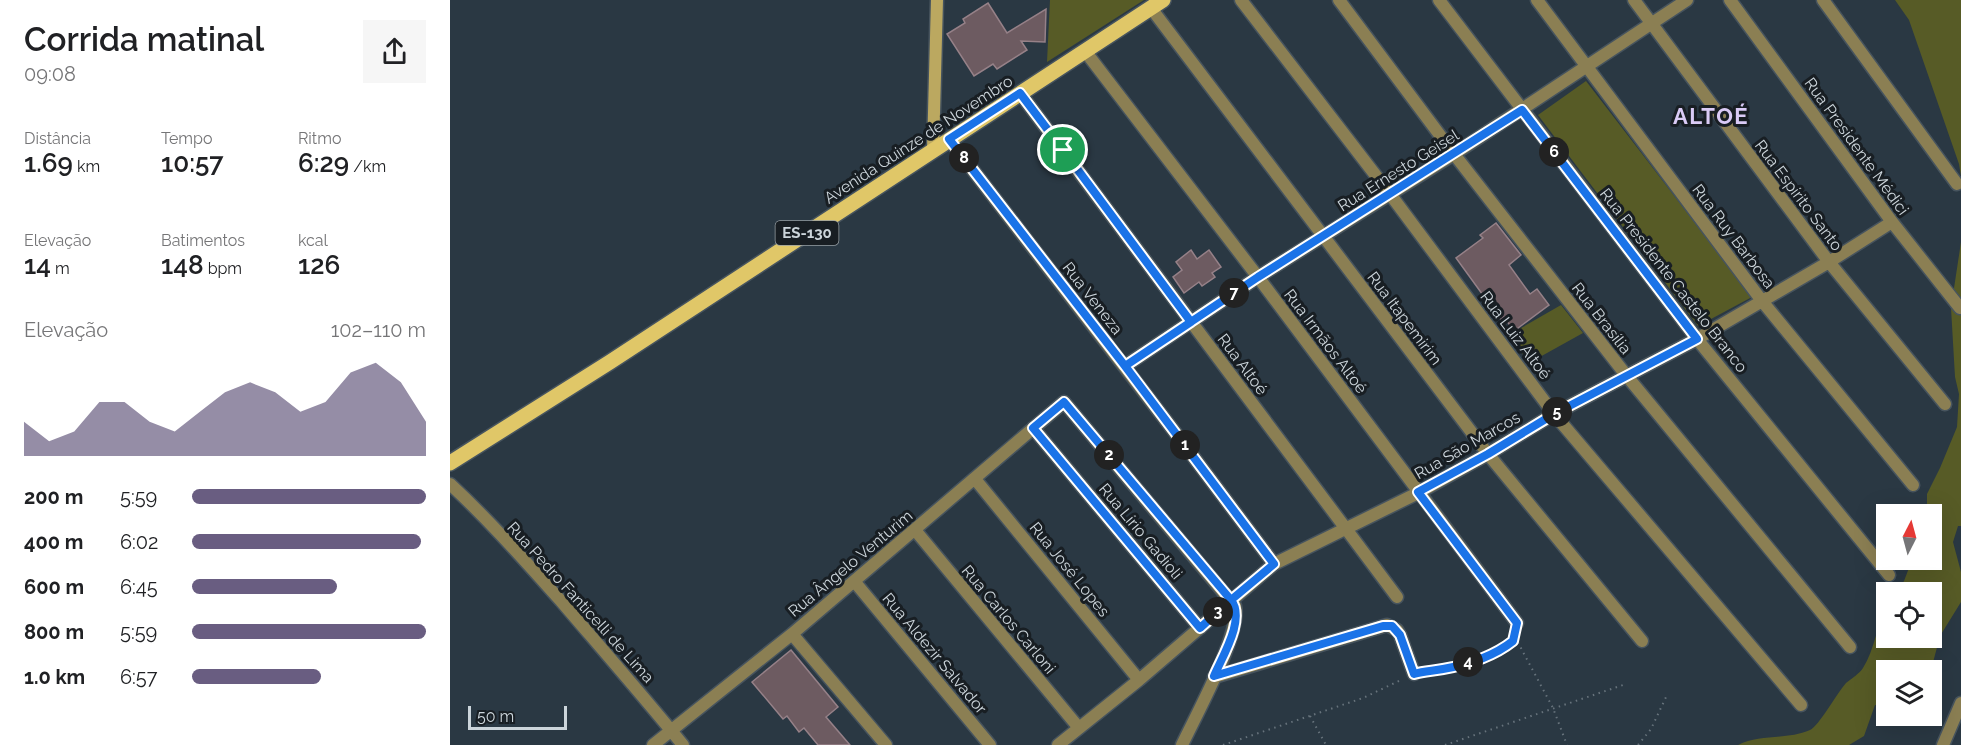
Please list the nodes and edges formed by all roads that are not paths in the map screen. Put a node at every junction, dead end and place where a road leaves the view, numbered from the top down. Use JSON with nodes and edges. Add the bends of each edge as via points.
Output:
{"nodes":[{"id":1,"x":937,"y":0,"type":"edge"},
{"id":2,"x":1242,"y":0,"type":"edge"},
{"id":3,"x":1339,"y":0,"type":"edge"},
{"id":4,"x":1439,"y":0,"type":"edge"},
{"id":5,"x":1537,"y":0,"type":"edge"},
{"id":6,"x":1634,"y":0,"type":"edge"},
{"id":7,"x":1687,"y":0,"type":"edge"},
{"id":8,"x":1730,"y":0,"type":"edge"},
{"id":9,"x":1823,"y":0,"type":"edge"},
{"id":10,"x":1156,"y":4,"type":"edge"},
{"id":11,"x":1651,"y":24,"type":"junction"},
{"id":12,"x":1085,"y":51,"type":"junction"},
{"id":13,"x":1586,"y":66,"type":"junction"},
{"id":14,"x":1020,"y":93,"type":"junction"},
{"id":15,"x":1522,"y":110,"type":"junction"},
{"id":16,"x":949,"y":139,"type":"junction"},
{"id":17,"x":933,"y":150,"type":"junction"},
{"id":18,"x":1454,"y":154,"type":"junction"},
{"id":19,"x":1957,"y":184,"type":"dead end"},
{"id":20,"x":1390,"y":194,"type":"junction"},
{"id":21,"x":1892,"y":222,"type":"junction"},
{"id":22,"x":1324,"y":236,"type":"junction"},
{"id":23,"x":1829,"y":262,"type":"junction"},
{"id":24,"x":1258,"y":277,"type":"junction"},
{"id":25,"x":1762,"y":301,"type":"junction"},
{"id":26,"x":1960,"y":308,"type":"edge"},
{"id":27,"x":1191,"y":322,"type":"junction"},
{"id":28,"x":1697,"y":339,"type":"junction"},
{"id":29,"x":1125,"y":366,"type":"junction"},
{"id":30,"x":1626,"y":375,"type":"junction"},
{"id":31,"x":1945,"y":404,"type":"dead end"},
{"id":32,"x":1554,"y":414,"type":"junction"},
{"id":33,"x":1033,"y":428,"type":"junction"},
{"id":34,"x":1488,"y":454,"type":"junction"},
{"id":35,"x":450,"y":463,"type":"edge"},
{"id":36,"x":975,"y":479,"type":"junction"},
{"id":37,"x":450,"y":484,"type":"edge"},
{"id":38,"x":1912,"y":485,"type":"dead end"},
{"id":39,"x":1418,"y":492,"type":"junction"},
{"id":40,"x":1346,"y":529,"type":"junction"},
{"id":41,"x":915,"y":530,"type":"junction"},
{"id":42,"x":1274,"y":564,"type":"junction"},
{"id":43,"x":1889,"y":574,"type":"dead end"},
{"id":44,"x":854,"y":581,"type":"junction"},
{"id":45,"x":1397,"y":597,"type":"dead end"},
{"id":46,"x":1231,"y":600,"type":"junction"},
{"id":47,"x":1517,"y":623,"type":"road end"},
{"id":48,"x":1200,"y":628,"type":"junction"},
{"id":49,"x":792,"y":634,"type":"junction"},
{"id":50,"x":1642,"y":641,"type":"dead end"},
{"id":51,"x":1850,"y":647,"type":"dead end"},
{"id":52,"x":1414,"y":674,"type":"road end"},
{"id":53,"x":1214,"y":676,"type":"junction"},
{"id":54,"x":1139,"y":680,"type":"junction"},
{"id":55,"x":1961,"y":703,"type":"edge"},
{"id":56,"x":1801,"y":705,"type":"dead end"},
{"id":57,"x":1079,"y":728,"type":"junction"},
{"id":58,"x":671,"y":730,"type":"junction"},
{"id":59,"x":653,"y":745,"type":"edge"},
{"id":60,"x":683,"y":745,"type":"edge"},
{"id":61,"x":886,"y":745,"type":"edge"},
{"id":62,"x":990,"y":745,"type":"edge"},
{"id":63,"x":1058,"y":745,"type":"edge"},
{"id":64,"x":1182,"y":745,"type":"edge"},
{"id":65,"x":1943,"y":745,"type":"edge"}],
"edges":[{"from":1,"to":17,"type":"street"},
{"from":2,"to":20,"type":"street","name":"Rua Luiz Altoé"},
{"from":3,"to":18,"type":"street","name":"Rua Brasília"},
{"from":4,"to":15,"type":"street","name":"Rua Presidente Castelo Branco"},
{"from":5,"to":13,"type":"street","name":"Rua Ruy Barbosa"},
{"from":6,"to":11,"type":"street","name":"Rua Espírito Santo"},
{"from":7,"to":11,"type":"street","name":"Rua Ernesto Geisel"},
{"from":8,"to":21,"type":"street","name":"Rua Presidente Médici"},
{"from":9,"to":19,"type":"street"},
{"from":10,"to":12,"type":"main road","name":"Avenida Quinze de Novembro","number":"ES-130"},
{"from":10,"to":22,"type":"street","name":"Rua Itapemirim"},
{"from":11,"to":13,"type":"street","name":"Rua Ernesto Geisel"},
{"from":11,"to":23,"type":"street","name":"Rua Espírito Santo"},
{"from":12,"to":14,"type":"main road","name":"Avenida Quinze de Novembro","number":"ES-130"},
{"from":12,"to":24,"type":"street","name":"Rua Irmãos Altoé"},
{"from":13,"to":15,"type":"street","name":"Rua Ernesto Geisel"},
{"from":13,"to":25,"type":"street","name":"Rua Ruy Barbosa"},
{"from":14,"to":16,"type":"main road","name":"Avenida Quinze de Novembro","number":"ES-130"},
{"from":14,"to":27,"type":"street","name":"Rua Altoé"},
{"from":15,"to":18,"type":"street","name":"Rua Ernesto Geisel"},
{"from":15,"to":28,"type":"street","name":"Rua Presidente Castelo Branco"},
{"from":16,"to":17,"type":"main road","name":"Avenida Quinze de Novembro","number":"ES-130"},
{"from":16,"to":29,"type":"street","name":"Rua Veneza"},
{"from":17,"to":35,"type":"main road","name":"Avenida Quinze de Novembro","number":"ES-130","via":[[610,363]]},
{"from":18,"to":20,"type":"street","name":"Rua Ernesto Geisel"},
{"from":18,"to":30,"type":"street","name":"Rua Brasília"},
{"from":20,"to":22,"type":"street","name":"Rua Ernesto Geisel"},
{"from":20,"to":32,"type":"street","name":"Rua Luiz Altoé"},
{"from":21,"to":23,"type":"street","name":"Rua São Marcos"},
{"from":21,"to":26,"type":"street","name":"Rua Presidente Médici"},
{"from":22,"to":24,"type":"street","name":"Rua Ernesto Geisel"},
{"from":22,"to":34,"type":"street","name":"Rua Itapemirim"},
{"from":23,"to":25,"type":"street","name":"Rua São Marcos"},
{"from":23,"to":31,"type":"street","name":"Rua Espírito Santo"},
{"from":24,"to":27,"type":"street","name":"Rua Ernesto Geisel"},
{"from":24,"to":39,"type":"street","name":"Rua Irmãos Altoé"},
{"from":25,"to":28,"type":"street","name":"Rua São Marcos"},
{"from":25,"to":38,"type":"street","name":"Rua Ruy Barbosa"},
{"from":27,"to":29,"type":"street","name":"Rua Ernesto Geisel"},
{"from":27,"to":40,"type":"street","name":"Rua Altoé"},
{"from":28,"to":30,"type":"street","name":"Rua São Marcos"},
{"from":28,"to":43,"type":"street","name":"Rua Presidente Castelo Branco"},
{"from":29,"to":42,"type":"street","name":"Rua Veneza"},
{"from":30,"to":32,"type":"street","name":"Rua São Marcos"},
{"from":30,"to":51,"type":"street","name":"Rua Brasília"},
{"from":32,"to":34,"type":"street","name":"Rua São Marcos"},
{"from":32,"to":56,"type":"street","name":"Rua Luiz Altoé"},
{"from":33,"to":36,"type":"street","name":"Rua Ângelo Venturim"},
{"from":33,"to":46,"type":"street","name":"Rua Ângelo Venturim","via":[[1064,402]]},
{"from":33,"to":48,"type":"street","name":"Rua Lírio Gadioli"},
{"from":34,"to":39,"type":"street","name":"Rua São Marcos"},
{"from":34,"to":50,"type":"street","name":"Rua Itapemirim"},
{"from":36,"to":41,"type":"street","name":"Rua Ângelo Venturim"},
{"from":36,"to":54,"type":"street","name":"Rua José Lopes"},
{"from":37,"to":58,"type":"street","name":"Rua Pedro Fanticelli de Lima","via":[[536,573]]},
{"from":39,"to":40,"type":"street","name":"Rua São Marcos"},
{"from":39,"to":47,"type":"street","name":"Rua Irmãos Altoé"},
{"from":40,"to":42,"type":"street","name":"Rua São Marcos"},
{"from":40,"to":45,"type":"street","name":"Rua Altoé"},
{"from":41,"to":44,"type":"street","name":"Rua Ângelo Venturim"},
{"from":41,"to":57,"type":"street","name":"Rua Carlos Carloni"},
{"from":42,"to":46,"type":"street","name":"Rua São Marcos"},
{"from":44,"to":49,"type":"street","name":"Rua Ângelo Venturim"},
{"from":44,"to":62,"type":"street","name":"Rua Aldezir Salvador"},
{"from":46,"to":48,"type":"street","name":"Rua São Marcos"},
{"from":46,"to":53,"type":"street","via":[[1236,610],[1235,624]]},
{"from":48,"to":54,"type":"street","name":"Rua São Marcos"},
{"from":49,"to":58,"type":"street","name":"Rua Ângelo Venturim"},
{"from":49,"to":61,"type":"street"},
{"from":52,"to":53,"type":"street","via":[[1400,635],[1387,625]]},
{"from":53,"to":64,"type":"street"},
{"from":54,"to":57,"type":"street","name":"Rua São Marcos"},
{"from":55,"to":65,"type":"street"},
{"from":57,"to":63,"type":"street","name":"Rua São Marcos"},
{"from":58,"to":59,"type":"street","name":"Rua Ângelo Venturim"},
{"from":58,"to":60,"type":"street","name":"Rua Pedro Fanticelli de Lima"}]}
